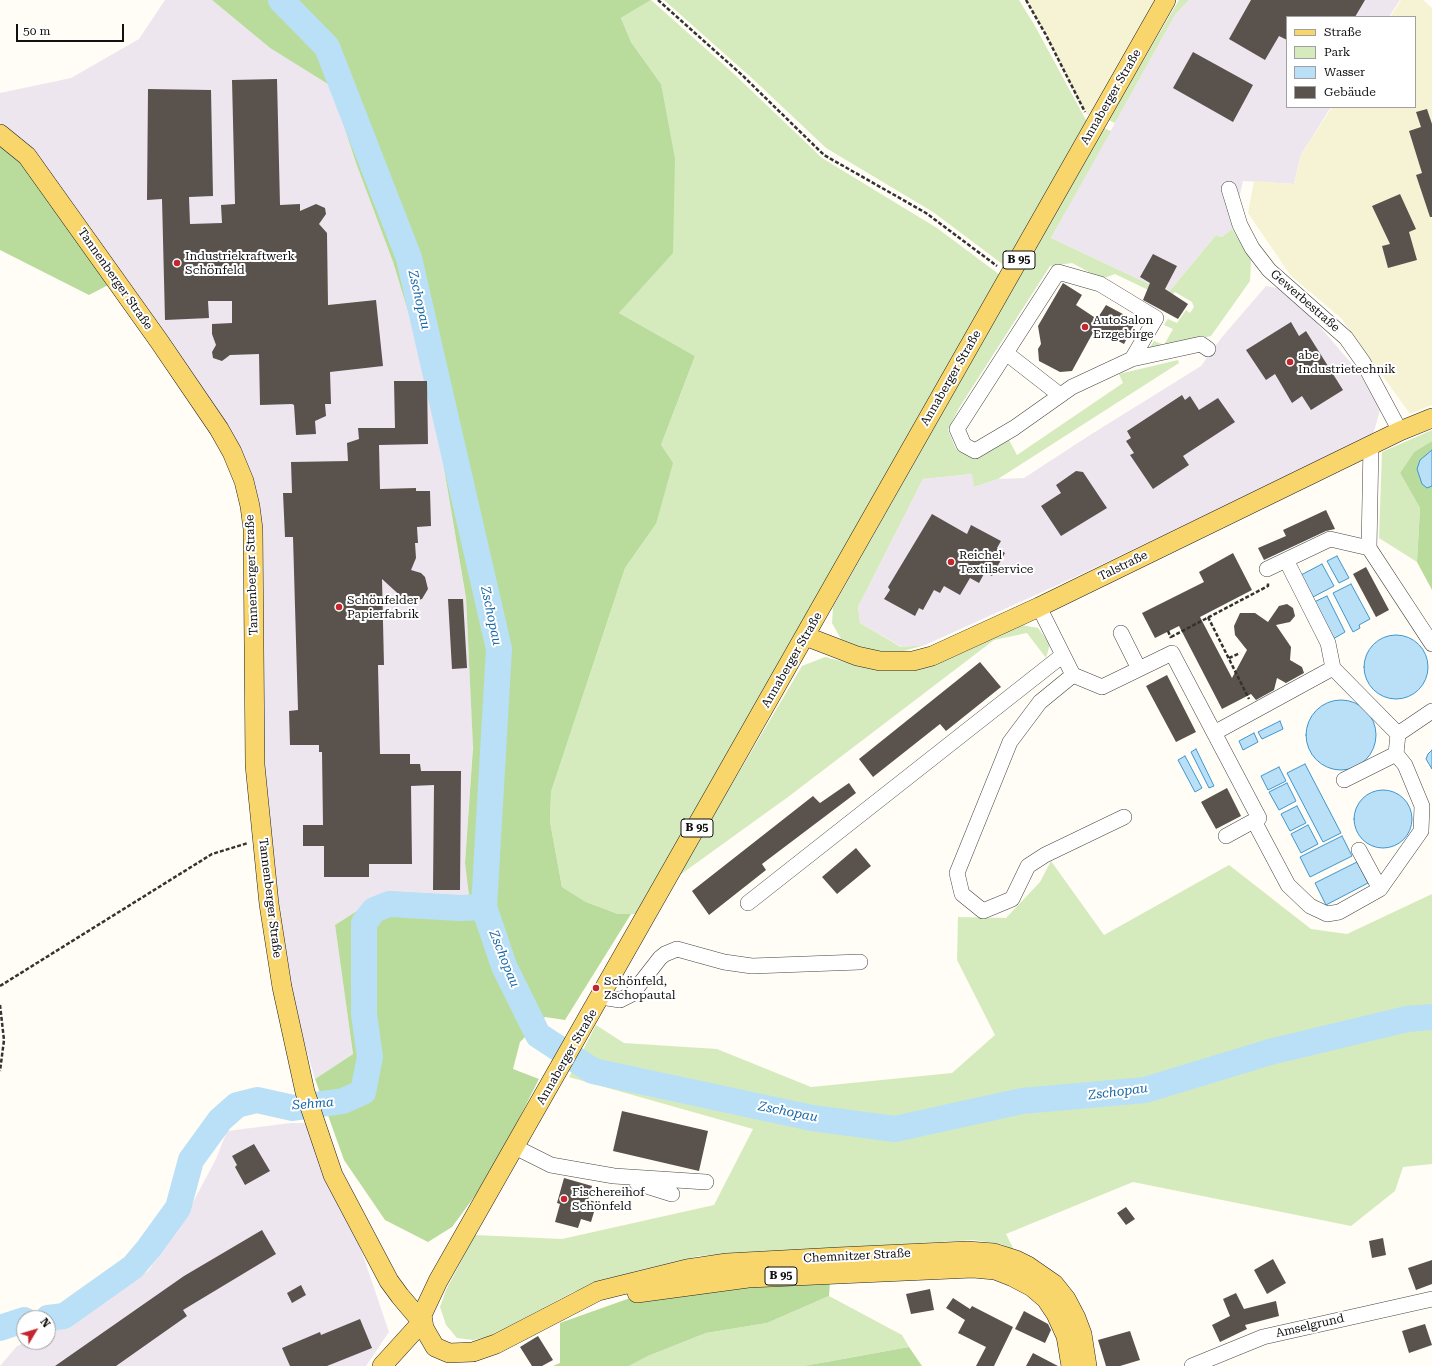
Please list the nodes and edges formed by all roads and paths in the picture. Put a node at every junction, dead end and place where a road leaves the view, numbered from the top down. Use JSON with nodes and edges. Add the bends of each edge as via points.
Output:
{"nodes":[{"id":1,"x":658,"y":0,"type":"edge"},
{"id":2,"x":1026,"y":0,"type":"edge"},
{"id":3,"x":1166,"y":0,"type":"edge"},
{"id":4,"x":1095,"y":124,"type":"junction"},
{"id":5,"x":0,"y":134,"type":"edge"},
{"id":6,"x":1229,"y":189,"type":"dead end"},
{"id":7,"x":1010,"y":276,"type":"junction"},
{"id":8,"x":1208,"y":349,"type":"dead end"},
{"id":9,"x":1006,"y":353,"type":"junction"},
{"id":10,"x":1132,"y":359,"type":"junction"},
{"id":11,"x":1060,"y":395,"type":"junction"},
{"id":12,"x":1432,"y":418,"type":"edge"},
{"id":13,"x":1400,"y":431,"type":"junction"},
{"id":14,"x":1371,"y":445,"type":"junction"},
{"id":15,"x":1368,"y":548,"type":"junction"},
{"id":16,"x":1286,"y":560,"type":"junction"},
{"id":17,"x":1268,"y":569,"type":"joint"},
{"id":18,"x":1039,"y":607,"type":"junction"},
{"id":19,"x":1208,"y":617,"type":"junction"},
{"id":20,"x":1121,"y":633,"type":"dead end"},
{"id":21,"x":805,"y":636,"type":"junction"},
{"id":22,"x":1171,"y":637,"type":"dead end"},
{"id":23,"x":1432,"y":644,"type":"edge"},
{"id":24,"x":1240,"y":653,"type":"dead end"},
{"id":25,"x":1062,"y":655,"type":"junction"},
{"id":26,"x":1229,"y":658,"type":"junction"},
{"id":27,"x":1333,"y":668,"type":"junction"},
{"id":28,"x":1139,"y":669,"type":"junction"},
{"id":29,"x":1073,"y":675,"type":"junction"},
{"id":30,"x":1249,"y":700,"type":"dead end"},
{"id":31,"x":1432,"y":711,"type":"edge"},
{"id":32,"x":1214,"y":733,"type":"junction"},
{"id":33,"x":1398,"y":734,"type":"junction"},
{"id":34,"x":1396,"y":754,"type":"junction"},
{"id":35,"x":1344,"y":780,"type":"dead end"},
{"id":36,"x":1124,"y":817,"type":"dead end"},
{"id":37,"x":1254,"y":821,"type":"junction"},
{"id":38,"x":1226,"y":836,"type":"dead end"},
{"id":39,"x":262,"y":838,"type":"junction"},
{"id":40,"x":1359,"y":850,"type":"dead end"},
{"id":41,"x":1380,"y":889,"type":"junction"},
{"id":42,"x":748,"y":903,"type":"dead end"},
{"id":43,"x":860,"y":962,"type":"dead end"},
{"id":44,"x":0,"y":986,"type":"edge"},
{"id":45,"x":601,"y":997,"type":"junction"},
{"id":46,"x":0,"y":1005,"type":"edge"},
{"id":47,"x":0,"y":1071,"type":"edge"},
{"id":48,"x":315,"y":1122,"type":"joint"},
{"id":49,"x":515,"y":1147,"type":"junction"},
{"id":50,"x":614,"y":1176,"type":"junction"},
{"id":51,"x":706,"y":1182,"type":"dead end"},
{"id":52,"x":672,"y":1194,"type":"dead end"},
{"id":53,"x":1432,"y":1299,"type":"edge"},
{"id":54,"x":569,"y":1306,"type":"junction"},
{"id":55,"x":422,"y":1322,"type":"junction"},
{"id":56,"x":382,"y":1366,"type":"edge"},
{"id":57,"x":1071,"y":1366,"type":"edge"},
{"id":58,"x":1087,"y":1366,"type":"edge"},
{"id":59,"x":1192,"y":1366,"type":"edge"}],
"edges":[{"from":1,"to":7,"type":"path","via":[[742,75],[824,155],[926,213]]},
{"from":2,"to":4,"type":"path","via":[[1046,34],[1082,108]]},
{"from":3,"to":4,"type":"main road","name":"Annaberger Straße","number":"B 95"},
{"from":4,"to":7,"type":"main road","name":"Annaberger Straße","number":"B 95"},
{"from":5,"to":39,"type":"main road","name":"Tannenberger Straße","via":[[27,156],[159,341],[219,429],[244,480],[252,529],[255,765]]},
{"from":6,"to":13,"type":"street","name":"Gewerbestraße","via":[[1240,225],[1252,248],[1269,270],[1346,338],[1363,362]]},
{"from":7,"to":21,"type":"main road","name":"Annaberger Straße","number":"B 95"},
{"from":8,"to":10,"type":"street","via":[[1201,344]]},
{"from":9,"to":10,"type":"street","via":[[1058,272],[1100,284],[1156,318]]},
{"from":9,"to":11,"type":"street"},
{"from":9,"to":11,"type":"street","via":[[957,429],[964,445],[975,451],[1014,428]]},
{"from":10,"to":11,"type":"street"},
{"from":12,"to":13,"type":"main road","name":"Talstraße"},
{"from":13,"to":14,"type":"main road","name":"Talstraße"},
{"from":14,"to":15,"type":"street"},
{"from":14,"to":18,"type":"main road","name":"Talstraße"},
{"from":15,"to":16,"type":"street","via":[[1330,539]]},
{"from":15,"to":23,"type":"street"},
{"from":16,"to":17,"type":"street"},
{"from":16,"to":27,"type":"street","via":[[1328,643]]},
{"from":17,"to":19,"type":"path","via":[[1268,586]]},
{"from":18,"to":21,"type":"main road","name":"Talstraße","via":[[958,645],[913,661],[880,661],[865,658]]},
{"from":18,"to":25,"type":"street"},
{"from":19,"to":22,"type":"path"},
{"from":19,"to":26,"type":"path"},
{"from":20,"to":28,"type":"street"},
{"from":21,"to":45,"type":"main road","name":"Annaberger Straße","number":"B 95"},
{"from":24,"to":26,"type":"path"},
{"from":25,"to":29,"type":"street"},
{"from":25,"to":42,"type":"street"},
{"from":26,"to":30,"type":"path"},
{"from":27,"to":32,"type":"street"},
{"from":27,"to":33,"type":"street"},
{"from":28,"to":29,"type":"street","via":[[1102,687]]},
{"from":28,"to":32,"type":"street","via":[[1172,653]]},
{"from":29,"to":36,"type":"street","via":[[1040,702],[1010,742],[957,873],[962,894],[983,911],[1012,899],[1028,866],[1044,855]]},
{"from":31,"to":33,"type":"street"},
{"from":32,"to":37,"type":"street","via":[[1259,818]]},
{"from":33,"to":34,"type":"street"},
{"from":34,"to":35,"type":"street"},
{"from":34,"to":41,"type":"street","via":[[1405,765],[1422,806],[1421,831]]},
{"from":37,"to":38,"type":"street"},
{"from":37,"to":41,"type":"street","via":[[1288,886],[1310,906],[1328,914],[1339,912]]},
{"from":39,"to":44,"type":"path","via":[[212,854]]},
{"from":39,"to":48,"type":"main road","name":"Tannenberger Straße","via":[[282,987],[305,1092]]},
{"from":40,"to":41,"type":"street"},
{"from":43,"to":45,"type":"street","via":[[752,966],[677,950],[660,958],[632,994],[620,1000]]},
{"from":45,"to":49,"type":"main road","name":"Annaberger Straße","number":"B 95"},
{"from":46,"to":47,"type":"path","via":[[4,1040]]},
{"from":48,"to":55,"type":"main road","name":"Chemnitzer Straße","via":[[333,1175],[348,1205],[390,1281]]},
{"from":49,"to":50,"type":"street","via":[[552,1165]]},
{"from":49,"to":55,"type":"main road","name":"Annaberger Straße","number":"B 95","via":[[424,1308]]},
{"from":50,"to":51,"type":"street"},
{"from":50,"to":52,"type":"street"},
{"from":53,"to":59,"type":"street","name":"Amselgrund","via":[[1264,1337]]},
{"from":54,"to":55,"type":"main road","name":"Chemnitzer Straße","number":"B 95","via":[[496,1344],[473,1352],[442,1351],[431,1341]]},
{"from":54,"to":57,"type":"main road","name":"Chemnitzer Straße","number":"B 95","via":[[669,1287],[748,1278],[973,1268],[995,1270],[1032,1287],[1046,1299],[1066,1336]]},
{"from":54,"to":58,"type":"main road","name":"Chemnitzer Straße","number":"B 95","via":[[598,1291],[687,1269],[727,1263],[967,1251],[994,1253],[1016,1260],[1042,1274],[1054,1284],[1066,1299],[1082,1334]]},
{"from":55,"to":56,"type":"main road"}]}
